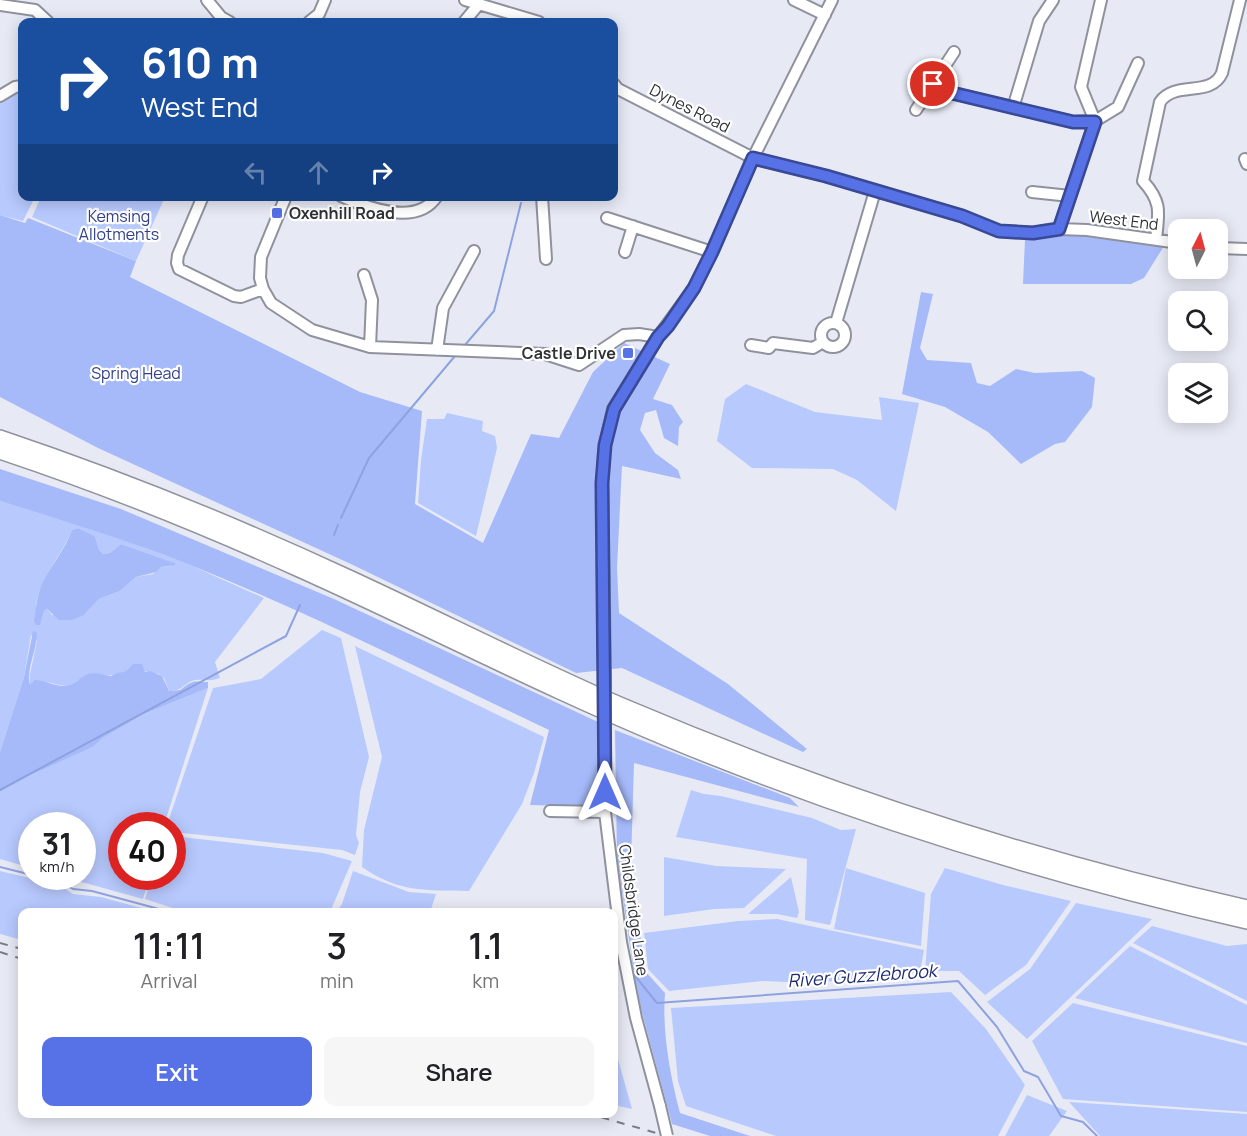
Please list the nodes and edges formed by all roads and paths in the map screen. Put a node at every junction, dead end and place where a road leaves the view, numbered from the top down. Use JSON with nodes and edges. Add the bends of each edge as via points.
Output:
{"nodes":[{"id":1,"x":207,"y":0,"type":"edge"},
{"id":2,"x":325,"y":0,"type":"edge"},
{"id":3,"x":465,"y":0,"type":"edge"},
{"id":4,"x":794,"y":0,"type":"edge"},
{"id":5,"x":832,"y":0,"type":"edge"},
{"id":6,"x":1053,"y":0,"type":"edge"},
{"id":7,"x":1101,"y":0,"type":"edge"},
{"id":8,"x":1240,"y":0,"type":"edge"},
{"id":9,"x":479,"y":4,"type":"junction"},
{"id":10,"x":0,"y":5,"type":"edge"},
{"id":11,"x":825,"y":15,"type":"junction"},
{"id":12,"x":44,"y":18,"type":"edge"},
{"id":13,"x":223,"y":18,"type":"edge"},
{"id":14,"x":314,"y":18,"type":"edge"},
{"id":15,"x":467,"y":18,"type":"edge"},
{"id":16,"x":526,"y":18,"type":"edge"},
{"id":17,"x":954,"y":52,"type":"dead end"},
{"id":18,"x":1138,"y":63,"type":"dead end"},
{"id":19,"x":933,"y":84,"type":"junction"},
{"id":20,"x":18,"y":87,"type":"edge"},
{"id":21,"x":618,"y":89,"type":"edge"},
{"id":22,"x":0,"y":96,"type":"edge"},
{"id":23,"x":1013,"y":108,"type":"junction"},
{"id":24,"x":916,"y":110,"type":"dead end"},
{"id":25,"x":1095,"y":122,"type":"junction"},
{"id":26,"x":753,"y":158,"type":"junction"},
{"id":27,"x":875,"y":191,"type":"junction"},
{"id":28,"x":1032,"y":192,"type":"dead end"},
{"id":29,"x":1070,"y":196,"type":"junction"},
{"id":30,"x":201,"y":201,"type":"edge"},
{"id":31,"x":284,"y":201,"type":"edge"},
{"id":32,"x":355,"y":201,"type":"edge"},
{"id":33,"x":432,"y":201,"type":"edge"},
{"id":34,"x":542,"y":201,"type":"edge"},
{"id":35,"x":608,"y":218,"type":"dead end"},
{"id":36,"x":633,"y":226,"type":"junction"},
{"id":37,"x":1059,"y":229,"type":"junction"},
{"id":38,"x":1156,"y":238,"type":"junction"},
{"id":39,"x":1168,"y":241,"type":"edge"},
{"id":40,"x":1228,"y":248,"type":"edge"},
{"id":41,"x":1247,"y":249,"type":"edge"},
{"id":42,"x":474,"y":251,"type":"dead end"},
{"id":43,"x":625,"y":252,"type":"dead end"},
{"id":44,"x":712,"y":252,"type":"junction"},
{"id":45,"x":546,"y":259,"type":"dead end"},
{"id":46,"x":364,"y":275,"type":"dead end"},
{"id":47,"x":262,"y":289,"type":"junction"},
{"id":48,"x":836,"y":323,"type":"junction"},
{"id":49,"x":658,"y":337,"type":"junction"},
{"id":50,"x":823,"y":342,"type":"junction"},
{"id":51,"x":752,"y":345,"type":"dead end"},
{"id":52,"x":370,"y":346,"type":"junction"},
{"id":53,"x":437,"y":350,"type":"junction"},
{"id":54,"x":0,"y":438,"type":"edge"},
{"id":55,"x":0,"y":451,"type":"edge"},
{"id":56,"x":550,"y":811,"type":"dead end"},
{"id":57,"x":605,"y":812,"type":"junction"},
{"id":58,"x":614,"y":908,"type":"edge"},
{"id":59,"x":1247,"y":908,"type":"edge"},
{"id":60,"x":1247,"y":921,"type":"edge"},
{"id":61,"x":618,"y":946,"type":"edge"},
{"id":62,"x":668,"y":1136,"type":"edge"}],
"edges":[{"from":1,"to":13,"type":"street"},
{"from":2,"to":14,"type":"street"},
{"from":3,"to":9,"type":"street"},
{"from":4,"to":11,"type":"street"},
{"from":5,"to":11,"type":"street","name":"Childsbridge Lane"},
{"from":6,"to":23,"type":"street","via":[[1040,21]]},
{"from":7,"to":25,"type":"street","via":[[1081,87]]},
{"from":8,"to":38,"type":"street","via":[[1217,81],[1170,93],[1160,102],[1143,181],[1154,194],[1159,209]]},
{"from":9,"to":15,"type":"street"},
{"from":9,"to":16,"type":"street"},
{"from":10,"to":12,"type":"street","via":[[35,10]]},
{"from":11,"to":26,"type":"street","name":"Childsbridge Lane"},
{"from":17,"to":19,"type":"street"},
{"from":18,"to":25,"type":"street","via":[[1118,107]]},
{"from":19,"to":23,"type":"street","via":[[952,93]]},
{"from":19,"to":24,"type":"street"},
{"from":20,"to":22,"type":"street"},
{"from":21,"to":26,"type":"street","name":"Dynes Road"},
{"from":23,"to":25,"type":"street","via":[[1073,122]]},
{"from":25,"to":29,"type":"street"},
{"from":26,"to":27,"type":"street","name":"West End"},
{"from":26,"to":44,"type":"street","name":"Childsbridge Lane"},
{"from":27,"to":37,"type":"street","name":"West End","via":[[999,231],[1033,233]]},
{"from":27,"to":48,"type":"street"},
{"from":28,"to":29,"type":"street"},
{"from":29,"to":37,"type":"street"},
{"from":30,"to":47,"type":"street","via":[[178,255],[179,269],[234,296]]},
{"from":31,"to":47,"type":"street","via":[[261,257]]},
{"from":32,"to":33,"type":"street","via":[[407,213],[426,208]]},
{"from":34,"to":45,"type":"street"},
{"from":35,"to":36,"type":"street"},
{"from":36,"to":43,"type":"street"},
{"from":36,"to":44,"type":"street"},
{"from":37,"to":38,"type":"street","name":"West End"},
{"from":38,"to":39,"type":"street","name":"West End"},
{"from":40,"to":41,"type":"street"},
{"from":42,"to":53,"type":"street","via":[[443,308]]},
{"from":44,"to":49,"type":"street","name":"Childsbridge Lane","via":[[694,288]]},
{"from":46,"to":52,"type":"street","via":[[372,300]]},
{"from":47,"to":52,"type":"street","via":[[271,303],[312,330]]},
{"from":48,"to":50,"type":"street","via":[[824,327]]},
{"from":48,"to":50,"type":"street","via":[[844,329],[844,341],[834,347]]},
{"from":49,"to":53,"type":"street","via":[[624,335],[579,365],[545,354]]},
{"from":49,"to":57,"type":"street","name":"Childsbridge Lane","bridge":true,"via":[[614,409],[605,445]]},
{"from":50,"to":51,"type":"street","via":[[813,348],[773,343],[769,348]]},
{"from":52,"to":53,"type":"street"},
{"from":54,"to":59,"type":"highway","via":[[212,518],[567,681],[763,763],[1030,853]]},
{"from":55,"to":60,"type":"highway","via":[[212,531],[568,696],[764,777],[1004,858]]},
{"from":56,"to":57,"type":"street"},
{"from":57,"to":58,"type":"street","name":"Childsbridge Lane"},
{"from":61,"to":62,"type":"street","name":"Childsbridge Lane","bridge":true}]}
